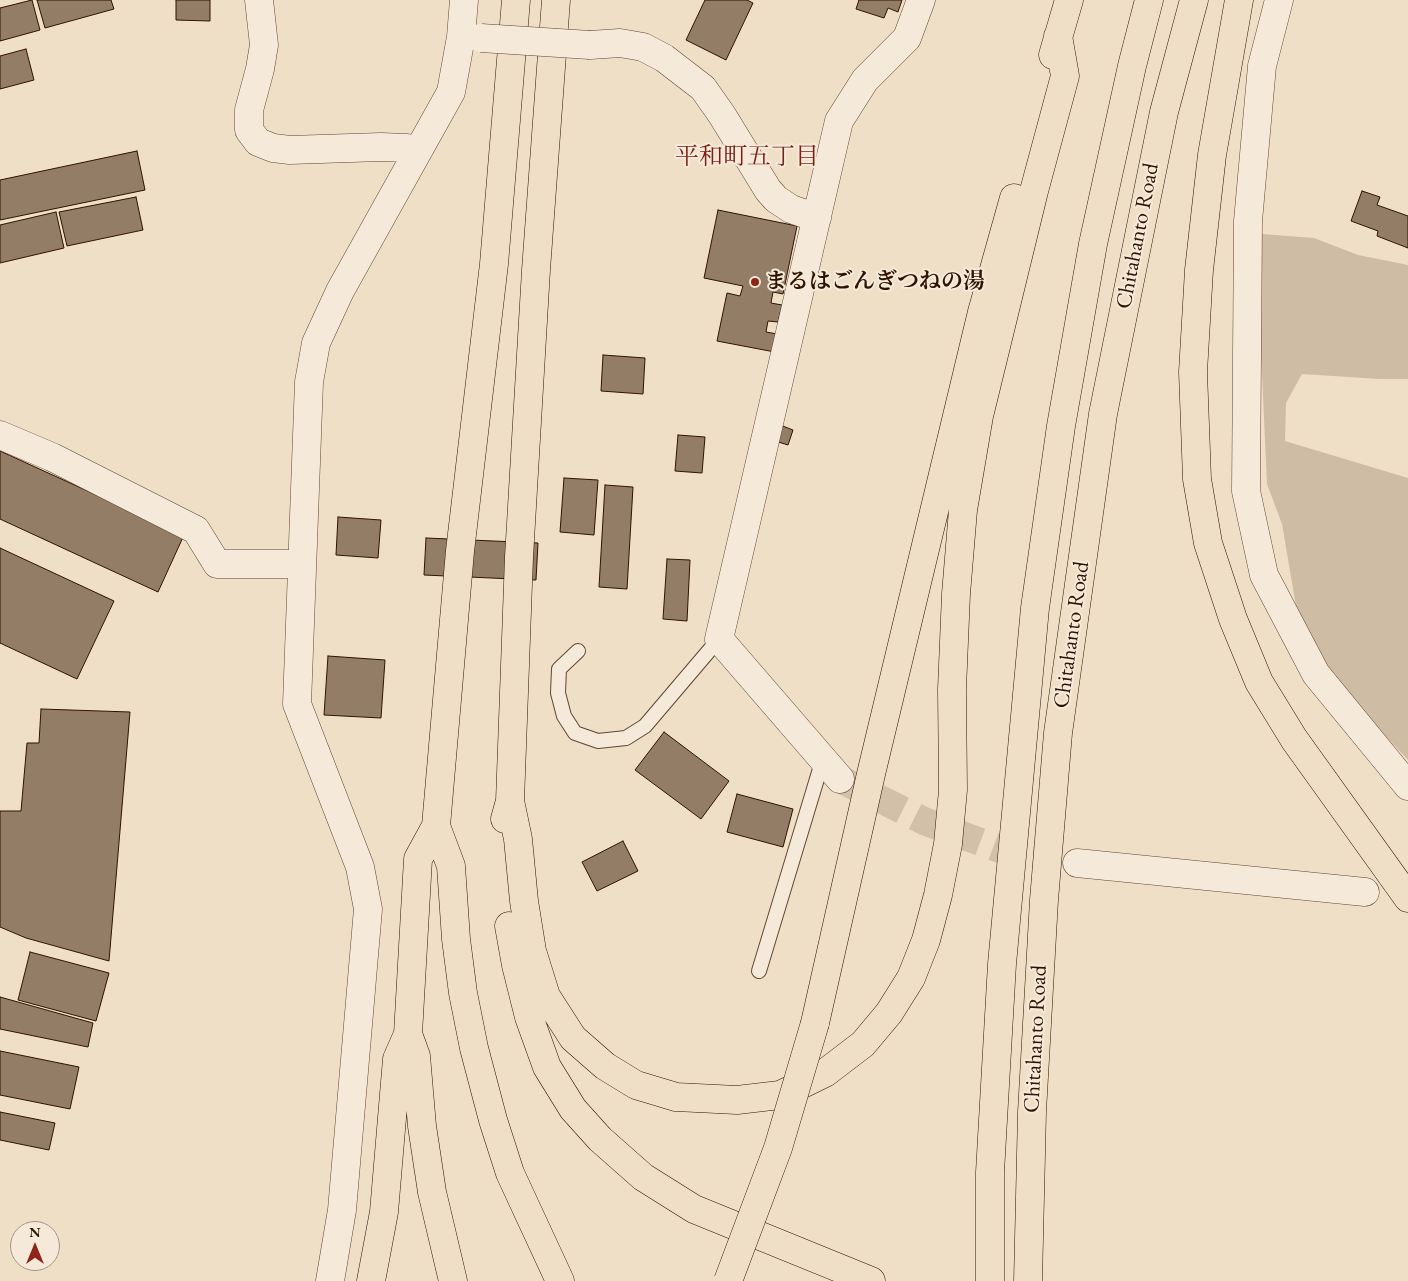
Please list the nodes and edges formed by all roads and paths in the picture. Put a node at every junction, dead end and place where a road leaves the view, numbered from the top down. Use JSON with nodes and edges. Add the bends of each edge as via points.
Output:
{"nodes":[{"id":1,"x":259,"y":0,"type":"edge"},
{"id":2,"x":464,"y":0,"type":"edge"},
{"id":3,"x":516,"y":0,"type":"edge"},
{"id":4,"x":556,"y":0,"type":"edge"},
{"id":5,"x":922,"y":0,"type":"edge"},
{"id":6,"x":1068,"y":0,"type":"edge"},
{"id":7,"x":1149,"y":0,"type":"edge"},
{"id":8,"x":1194,"y":0,"type":"edge"},
{"id":9,"x":1239,"y":0,"type":"edge"},
{"id":10,"x":1279,"y":0,"type":"edge"},
{"id":11,"x":1058,"y":36,"type":"junction"},
{"id":12,"x":471,"y":38,"type":"junction"},
{"id":13,"x":416,"y":153,"type":"junction"},
{"id":14,"x":817,"y":218,"type":"junction"},
{"id":15,"x":0,"y":434,"type":"edge"},
{"id":16,"x":302,"y":564,"type":"junction"},
{"id":17,"x":720,"y":639,"type":"junction"},
{"id":18,"x":578,"y":651,"type":"dead end"},
{"id":19,"x":831,"y":769,"type":"joint"},
{"id":20,"x":1408,"y":786,"type":"edge"},
{"id":21,"x":510,"y":801,"type":"junction"},
{"id":22,"x":436,"y":826,"type":"junction"},
{"id":23,"x":1077,"y":863,"type":"tunnel mouth"},
{"id":24,"x":1365,"y":892,"type":"dead end"},
{"id":25,"x":1408,"y":898,"type":"edge"},
{"id":26,"x":759,"y":971,"type":"dead end"},
{"id":27,"x":408,"y":1034,"type":"junction"},
{"id":28,"x":330,"y":1281,"type":"edge"},
{"id":29,"x":372,"y":1281,"type":"edge"},
{"id":30,"x":453,"y":1281,"type":"edge"},
{"id":31,"x":560,"y":1281,"type":"edge"},
{"id":32,"x":728,"y":1281,"type":"edge"},
{"id":33,"x":871,"y":1281,"type":"edge"},
{"id":34,"x":990,"y":1281,"type":"edge"},
{"id":35,"x":1028,"y":1281,"type":"edge"}],
"edges":[{"from":1,"to":13,"type":"street","via":[[264,45],[249,110],[249,130],[258,142],[290,150],[381,147],[407,148]]},
{"from":2,"to":12,"type":"street"},
{"from":3,"to":22,"type":"highway","via":[[494,264],[460,551]]},
{"from":4,"to":21,"type":"highway","via":[[520,538]]},
{"from":5,"to":14,"type":"street","via":[[907,38],[865,80],[840,121]]},
{"from":6,"to":11,"type":"highway"},
{"from":7,"to":34,"type":"highway","name":"Chitahanto Road","via":[[1093,244],[1061,426],[1035,608],[1002,964],[990,1172]]},
{"from":8,"to":35,"type":"highway","name":"Chitahanto Road","via":[[1164,112],[1103,414],[1058,734],[1032,1102]]},
{"from":9,"to":25,"type":"highway","via":[[1212,155],[1199,270],[1193,372],[1196,479],[1208,543],[1233,620],[1259,682],[1294,739]]},
{"from":10,"to":20,"type":"street","via":[[1262,66],[1248,221],[1246,491],[1264,576],[1316,674]]},
{"from":11,"to":21,"type":"highway","via":[[1065,76],[979,416],[963,510],[956,594],[948,844],[926,940],[910,978],[889,1013],[863,1044],[825,1073],[780,1095],[736,1100],[676,1097],[636,1085],[605,1066],[573,1038],[546,996],[532,951]]},
{"from":11,"to":32,"type":"highway","bridge":true,"via":[[982,312],[815,1022],[778,1148]]},
{"from":12,"to":13,"type":"street","via":[[450,92]]},
{"from":12,"to":14,"type":"street","bridge":true,"via":[[590,45],[620,43],[643,47],[664,58],[703,88],[776,199],[791,209]]},
{"from":13,"to":16,"type":"street","via":[[340,291],[316,343],[310,382]]},
{"from":14,"to":17,"type":"street"},
{"from":15,"to":16,"type":"street","via":[[196,530],[217,564]]},
{"from":16,"to":28,"type":"street","via":[[297,704],[360,867],[368,909],[342,1210]]},
{"from":17,"to":18,"type":"lane","via":[[645,726],[626,738],[598,741],[575,734],[564,716],[558,693],[559,669]]},
{"from":17,"to":19,"type":"street"},
{"from":19,"to":26,"type":"lane"},
{"from":21,"to":33,"type":"highway","via":[[500,836],[506,905],[516,965],[529,1017],[547,1066],[573,1109],[643,1178],[694,1209]]},
{"from":22,"to":27,"type":"highway","via":[[418,859]]},
{"from":22,"to":31,"type":"highway","via":[[451,866],[463,993],[493,1120],[510,1173]]},
{"from":23,"to":24,"type":"street"},
{"from":27,"to":29,"type":"highway","via":[[397,1059],[384,1212]]},
{"from":27,"to":30,"type":"highway","via":[[416,1056],[432,1192]]}]}
